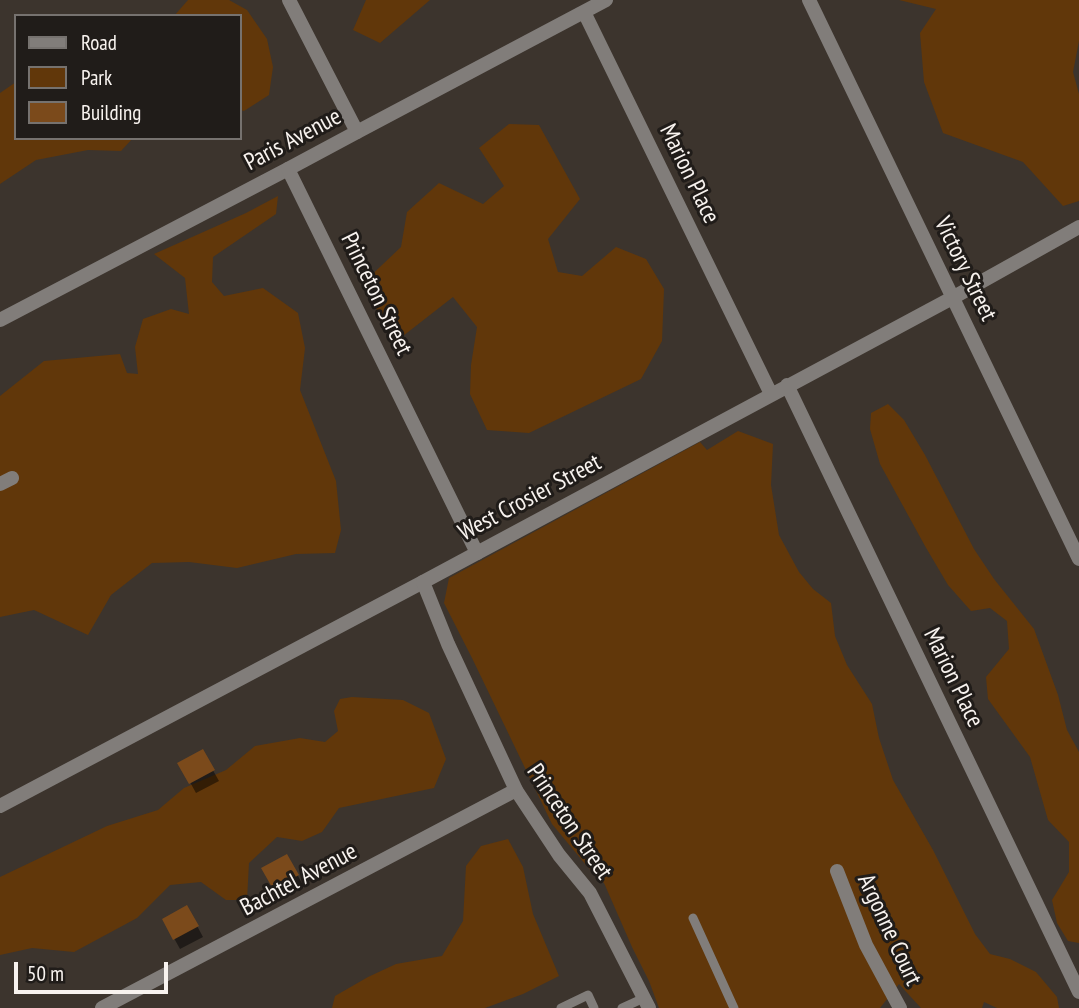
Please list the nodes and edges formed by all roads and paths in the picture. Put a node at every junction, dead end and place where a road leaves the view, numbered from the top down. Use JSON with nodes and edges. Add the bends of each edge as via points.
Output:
{"nodes":[{"id":1,"x":289,"y":0,"type":"edge"},
{"id":2,"x":607,"y":0,"type":"edge"},
{"id":3,"x":809,"y":0,"type":"edge"},
{"id":4,"x":584,"y":12,"type":"junction"},
{"id":5,"x":357,"y":132,"type":"junction"},
{"id":6,"x":288,"y":169,"type":"junction"},
{"id":7,"x":1079,"y":227,"type":"edge"},
{"id":8,"x":954,"y":297,"type":"junction"},
{"id":9,"x":0,"y":320,"type":"edge"},
{"id":10,"x":787,"y":385,"type":"junction"},
{"id":11,"x":771,"y":394,"type":"junction"},
{"id":12,"x":477,"y":553,"type":"junction"},
{"id":13,"x":1079,"y":559,"type":"edge"},
{"id":14,"x":423,"y":582,"type":"junction"},
{"id":15,"x":516,"y":790,"type":"junction"},
{"id":16,"x":0,"y":806,"type":"edge"},
{"id":17,"x":837,"y":871,"type":"dead end"},
{"id":18,"x":693,"y":918,"type":"dead end"},
{"id":19,"x":1079,"y":992,"type":"edge"},
{"id":20,"x":646,"y":1003,"type":"edge"},
{"id":21,"x":102,"y":1008,"type":"edge"},
{"id":22,"x":561,"y":1008,"type":"edge"},
{"id":23,"x":594,"y":1008,"type":"edge"},
{"id":24,"x":622,"y":1008,"type":"edge"},
{"id":25,"x":734,"y":1008,"type":"edge"},
{"id":26,"x":900,"y":1008,"type":"edge"}],
"edges":[{"from":1,"to":5,"type":"street"},
{"from":2,"to":4,"type":"street","name":"Paris Avenue"},
{"from":3,"to":8,"type":"street","name":"Victory Street"},
{"from":4,"to":5,"type":"street","name":"Paris Avenue"},
{"from":4,"to":11,"type":"street","name":"Marion Place"},
{"from":5,"to":6,"type":"street","name":"Paris Avenue"},
{"from":6,"to":9,"type":"street","name":"Paris Avenue"},
{"from":6,"to":12,"type":"street","name":"Princeton Street"},
{"from":7,"to":8,"type":"street","name":"West Crosier Street"},
{"from":8,"to":10,"type":"street","name":"West Crosier Street"},
{"from":8,"to":13,"type":"street","name":"Victory Street"},
{"from":10,"to":11,"type":"street","name":"West Crosier Street"},
{"from":10,"to":19,"type":"street","name":"Marion Place"},
{"from":11,"to":12,"type":"street","name":"West Crosier Street"},
{"from":12,"to":14,"type":"street","name":"West Crosier Street"},
{"from":14,"to":15,"type":"street","name":"Princeton Street"},
{"from":14,"to":16,"type":"street","name":"West Crosier Street"},
{"from":15,"to":20,"type":"street","name":"Princeton Street","via":[[590,893]]},
{"from":15,"to":21,"type":"street","name":"Bachtel Avenue"},
{"from":17,"to":26,"type":"street","name":"Argonne Court","via":[[866,945]]},
{"from":18,"to":25,"type":"lane"},
{"from":20,"to":24,"type":"lane"},
{"from":22,"to":23,"type":"lane","via":[[588,995]]}]}
